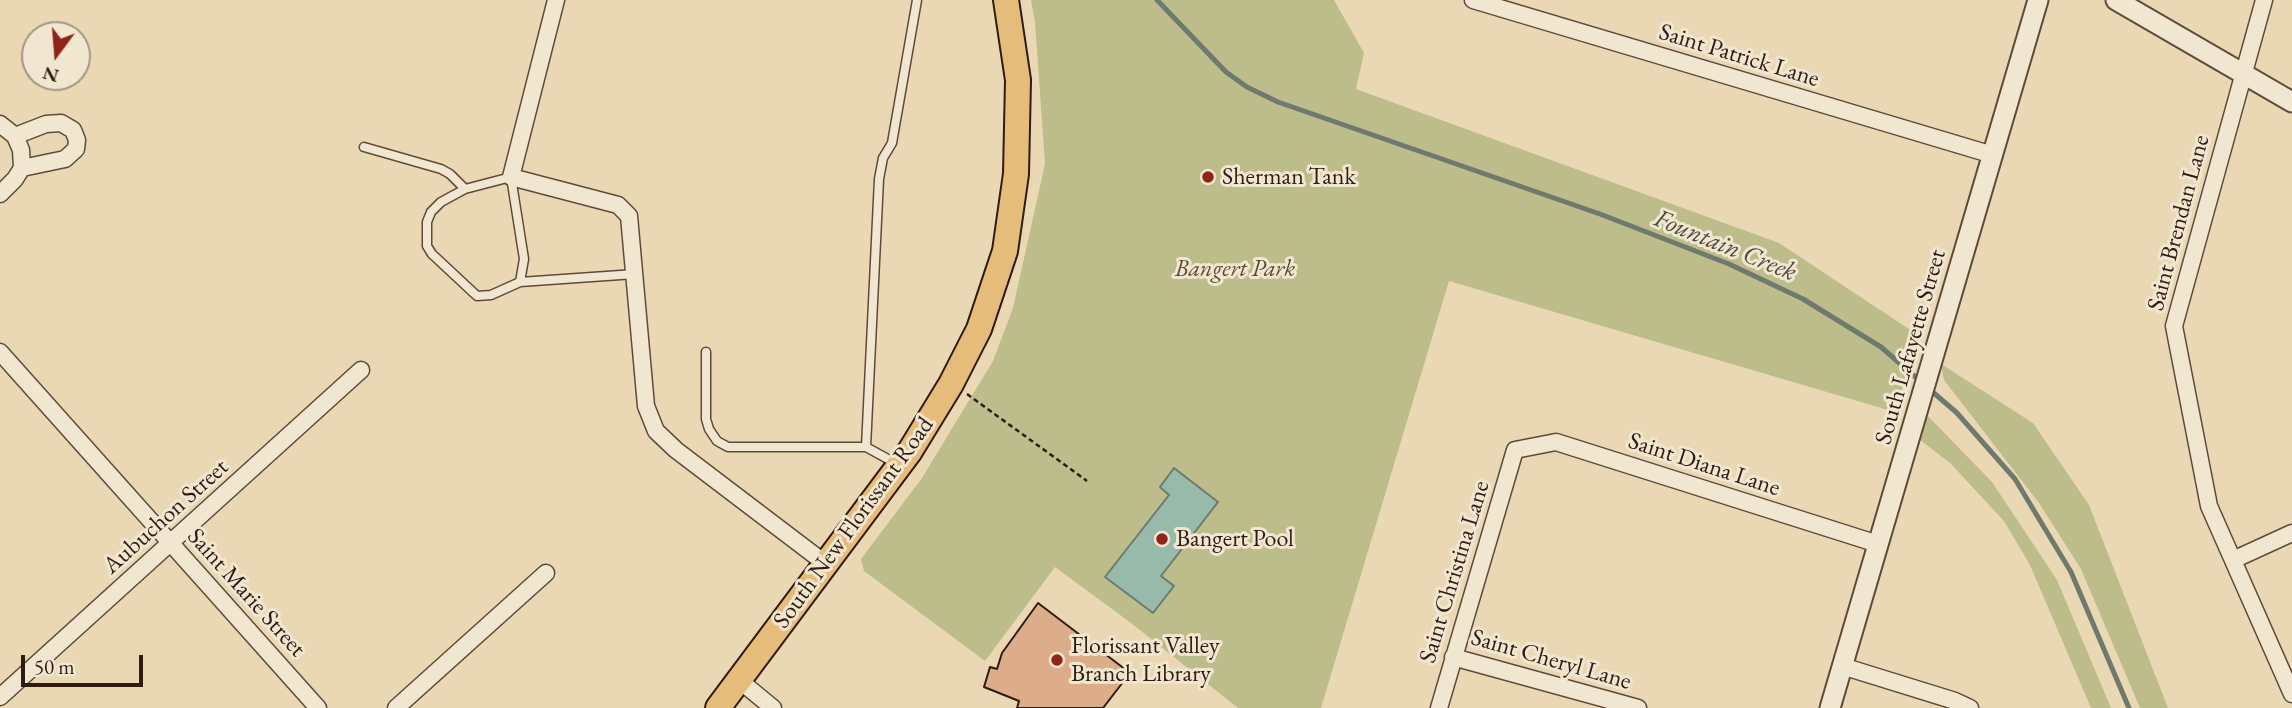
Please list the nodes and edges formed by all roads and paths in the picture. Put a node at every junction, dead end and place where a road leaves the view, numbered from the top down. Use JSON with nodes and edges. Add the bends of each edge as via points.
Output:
{"nodes":[{"id":1,"x":556,"y":0,"type":"edge"},
{"id":2,"x":916,"y":0,"type":"edge"},
{"id":3,"x":1006,"y":0,"type":"edge"},
{"id":4,"x":1473,"y":0,"type":"edge"},
{"id":5,"x":2038,"y":0,"type":"edge"},
{"id":6,"x":2116,"y":0,"type":"edge"},
{"id":7,"x":2264,"y":0,"type":"edge"},
{"id":8,"x":2243,"y":74,"type":"junction"},
{"id":9,"x":2292,"y":102,"type":"edge"},
{"id":10,"x":0,"y":124,"type":"edge"},
{"id":11,"x":18,"y":143,"type":"junction"},
{"id":12,"x":365,"y":147,"type":"dead end"},
{"id":13,"x":1993,"y":155,"type":"junction"},
{"id":14,"x":22,"y":168,"type":"junction"},
{"id":15,"x":511,"y":177,"type":"junction"},
{"id":16,"x":465,"y":189,"type":"junction"},
{"id":17,"x":0,"y":194,"type":"edge"},
{"id":18,"x":635,"y":274,"type":"junction"},
{"id":19,"x":520,"y":282,"type":"junction"},
{"id":20,"x":0,"y":352,"type":"edge"},
{"id":21,"x":706,"y":352,"type":"dead end"},
{"id":22,"x":361,"y":370,"type":"dead end"},
{"id":23,"x":951,"y":384,"type":"junction"},
{"id":24,"x":866,"y":447,"type":"junction"},
{"id":25,"x":1515,"y":450,"type":"joint"},
{"id":26,"x":900,"y":466,"type":"junction"},
{"id":27,"x":1087,"y":481,"type":"dead end"},
{"id":28,"x":2292,"y":533,"type":"edge"},
{"id":29,"x":171,"y":544,"type":"junction"},
{"id":30,"x":1878,"y":544,"type":"junction"},
{"id":31,"x":2233,"y":560,"type":"junction"},
{"id":32,"x":826,"y":564,"type":"junction"},
{"id":33,"x":546,"y":573,"type":"dead end"},
{"id":34,"x":1453,"y":657,"type":"junction"},
{"id":35,"x":1842,"y":666,"type":"junction"},
{"id":36,"x":739,"y":680,"type":"junction"},
{"id":37,"x":2292,"y":694,"type":"edge"},
{"id":38,"x":0,"y":697,"type":"edge"},
{"id":39,"x":318,"y":708,"type":"edge"},
{"id":40,"x":396,"y":708,"type":"edge"},
{"id":41,"x":718,"y":708,"type":"edge"},
{"id":42,"x":774,"y":708,"type":"edge"},
{"id":43,"x":1439,"y":708,"type":"edge"},
{"id":44,"x":1638,"y":708,"type":"edge"},
{"id":45,"x":1830,"y":708,"type":"edge"},
{"id":46,"x":1970,"y":708,"type":"edge"}],
"edges":[{"from":1,"to":15,"type":"street"},
{"from":2,"to":24,"type":"lane","via":[[892,142],[878,179]]},
{"from":3,"to":23,"type":"main road","name":"South New Florissant Road","via":[[1018,80],[1016,174],[1005,251],[979,329]]},
{"from":4,"to":13,"type":"street","name":"Saint Patrick Lane"},
{"from":5,"to":13,"type":"street","name":"South Lafayette Street"},
{"from":6,"to":8,"type":"street"},
{"from":7,"to":8,"type":"street","name":"Saint Brendan Lane"},
{"from":8,"to":9,"type":"street"},
{"from":8,"to":31,"type":"street","name":"Saint Brendan Lane","via":[[2174,326],[2209,506]]},
{"from":10,"to":11,"type":"street"},
{"from":11,"to":14,"type":"street"},
{"from":11,"to":14,"type":"street","via":[[46,124],[61,123],[73,130],[77,140],[76,149],[65,159]]},
{"from":12,"to":16,"type":"lane","via":[[441,169]]},
{"from":13,"to":30,"type":"street","name":"South Lafayette Street"},
{"from":14,"to":17,"type":"street"},
{"from":15,"to":16,"type":"lane"},
{"from":15,"to":18,"type":"street","via":[[618,205],[629,216]]},
{"from":15,"to":19,"type":"lane","via":[[524,259]]},
{"from":16,"to":19,"type":"lane","via":[[431,212],[427,246],[477,296]]},
{"from":18,"to":19,"type":"lane"},
{"from":18,"to":32,"type":"street","via":[[646,406],[656,432]]},
{"from":20,"to":29,"type":"street","name":"Saint Marie Street"},
{"from":21,"to":24,"type":"lane","via":[[706,419],[717,441],[728,447]]},
{"from":22,"to":29,"type":"street","name":"Aubuchon Street"},
{"from":23,"to":26,"type":"main road","name":"South New Florissant Road"},
{"from":23,"to":27,"type":"path"},
{"from":24,"to":26,"type":"lane"},
{"from":25,"to":30,"type":"street","name":"Saint Diana Lane","via":[[1556,442]]},
{"from":25,"to":34,"type":"street","name":"Saint Christina Lane"},
{"from":26,"to":32,"type":"main road","name":"South New Florissant Road"},
{"from":28,"to":31,"type":"street"},
{"from":29,"to":38,"type":"street","name":"Aubuchon Street"},
{"from":29,"to":39,"type":"street","name":"Saint Marie Street"},
{"from":30,"to":35,"type":"street","name":"South Lafayette Street"},
{"from":31,"to":37,"type":"street","name":"Saint Brendan Lane"},
{"from":32,"to":36,"type":"main road","name":"South New Florissant Road"},
{"from":33,"to":40,"type":"street"},
{"from":34,"to":43,"type":"street","name":"Saint Christina Lane"},
{"from":34,"to":44,"type":"street","name":"Saint Cheryl Lane"},
{"from":35,"to":45,"type":"street","name":"South Lafayette Street"},
{"from":35,"to":46,"type":"street"},
{"from":36,"to":41,"type":"main road","name":"South New Florissant Road"},
{"from":36,"to":42,"type":"street"}]}
